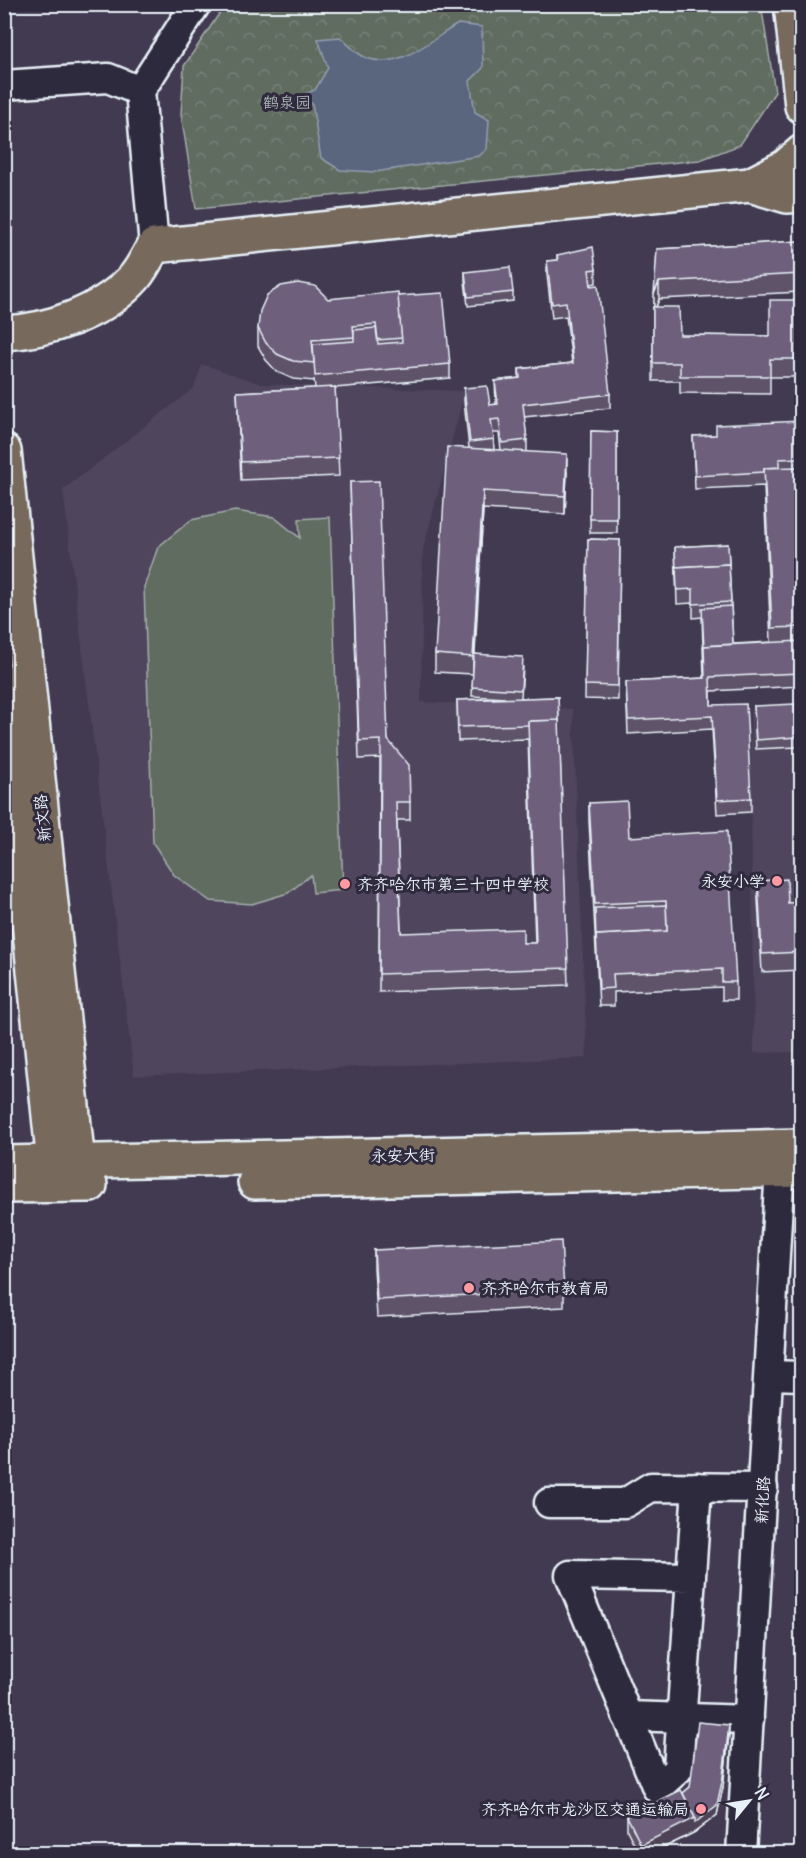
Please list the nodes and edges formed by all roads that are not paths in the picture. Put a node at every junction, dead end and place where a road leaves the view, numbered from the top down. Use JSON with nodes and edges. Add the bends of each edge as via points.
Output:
{"nodes":[{"id":1,"x":196,"y":4,"type":"edge"},
{"id":2,"x":791,"y":4,"type":"edge"},
{"id":3,"x":4,"y":85,"type":"edge"},
{"id":4,"x":140,"y":91,"type":"junction"},
{"id":5,"x":801,"y":106,"type":"edge"},
{"id":6,"x":801,"y":152,"type":"edge"},
{"id":7,"x":750,"y":185,"type":"junction"},
{"id":8,"x":801,"y":195,"type":"edge"},
{"id":9,"x":154,"y":246,"type":"junction"},
{"id":10,"x":4,"y":333,"type":"edge"},
{"id":11,"x":4,"y":452,"type":"edge"},
{"id":12,"x":4,"y":681,"type":"edge"},
{"id":13,"x":791,"y":1158,"type":"edge"},
{"id":14,"x":4,"y":1163,"type":"edge"},
{"id":15,"x":67,"y":1174,"type":"junction"},
{"id":16,"x":4,"y":1186,"type":"edge"},
{"id":17,"x":769,"y":1375,"type":"junction"},
{"id":18,"x":801,"y":1376,"type":"edge"},
{"id":19,"x":697,"y":1487,"type":"junction"},
{"id":20,"x":763,"y":1488,"type":"junction"},
{"id":21,"x":549,"y":1503,"type":"dead end"},
{"id":22,"x":691,"y":1576,"type":"junction"},
{"id":23,"x":627,"y":1716,"type":"junction"},
{"id":24,"x":681,"y":1718,"type":"junction"},
{"id":25,"x":749,"y":1720,"type":"junction"},
{"id":26,"x":740,"y":1853,"type":"edge"}],
"edges":[{"from":1,"to":4,"type":"street"},
{"from":2,"to":5,"type":"main road"},
{"from":3,"to":4,"type":"street","via":[[108,78]]},
{"from":4,"to":9,"type":"street"},
{"from":6,"to":7,"type":"main road","via":[[785,167]]},
{"from":7,"to":8,"type":"main road","via":[[787,196]]},
{"from":7,"to":9,"type":"main road"},
{"from":9,"to":10,"type":"main road","via":[[132,280],[102,306],[21,332]]},
{"from":11,"to":15,"type":"main road","name":"新文路"},
{"from":12,"to":15,"type":"main road","name":"新文路"},
{"from":13,"to":15,"type":"main road","name":"永安大街"},
{"from":13,"to":17,"type":"street","name":"新化路"},
{"from":14,"to":15,"type":"main road","name":"永安大街"},
{"from":15,"to":16,"type":"main road","name":"永安大街"},
{"from":17,"to":18,"type":"street"},
{"from":17,"to":20,"type":"street","name":"新化路"},
{"from":19,"to":20,"type":"street"},
{"from":19,"to":21,"type":"street","via":[[651,1487],[625,1503]]},
{"from":19,"to":22,"type":"street"},
{"from":20,"to":25,"type":"street","name":"新化路"},
{"from":22,"to":23,"type":"street","via":[[570,1575]]},
{"from":22,"to":24,"type":"street"},
{"from":23,"to":24,"type":"street"},
{"from":23,"to":24,"type":"street","via":[[657,1788],[678,1769]]},
{"from":24,"to":25,"type":"street"},
{"from":25,"to":26,"type":"street","name":"新化路"}]}
